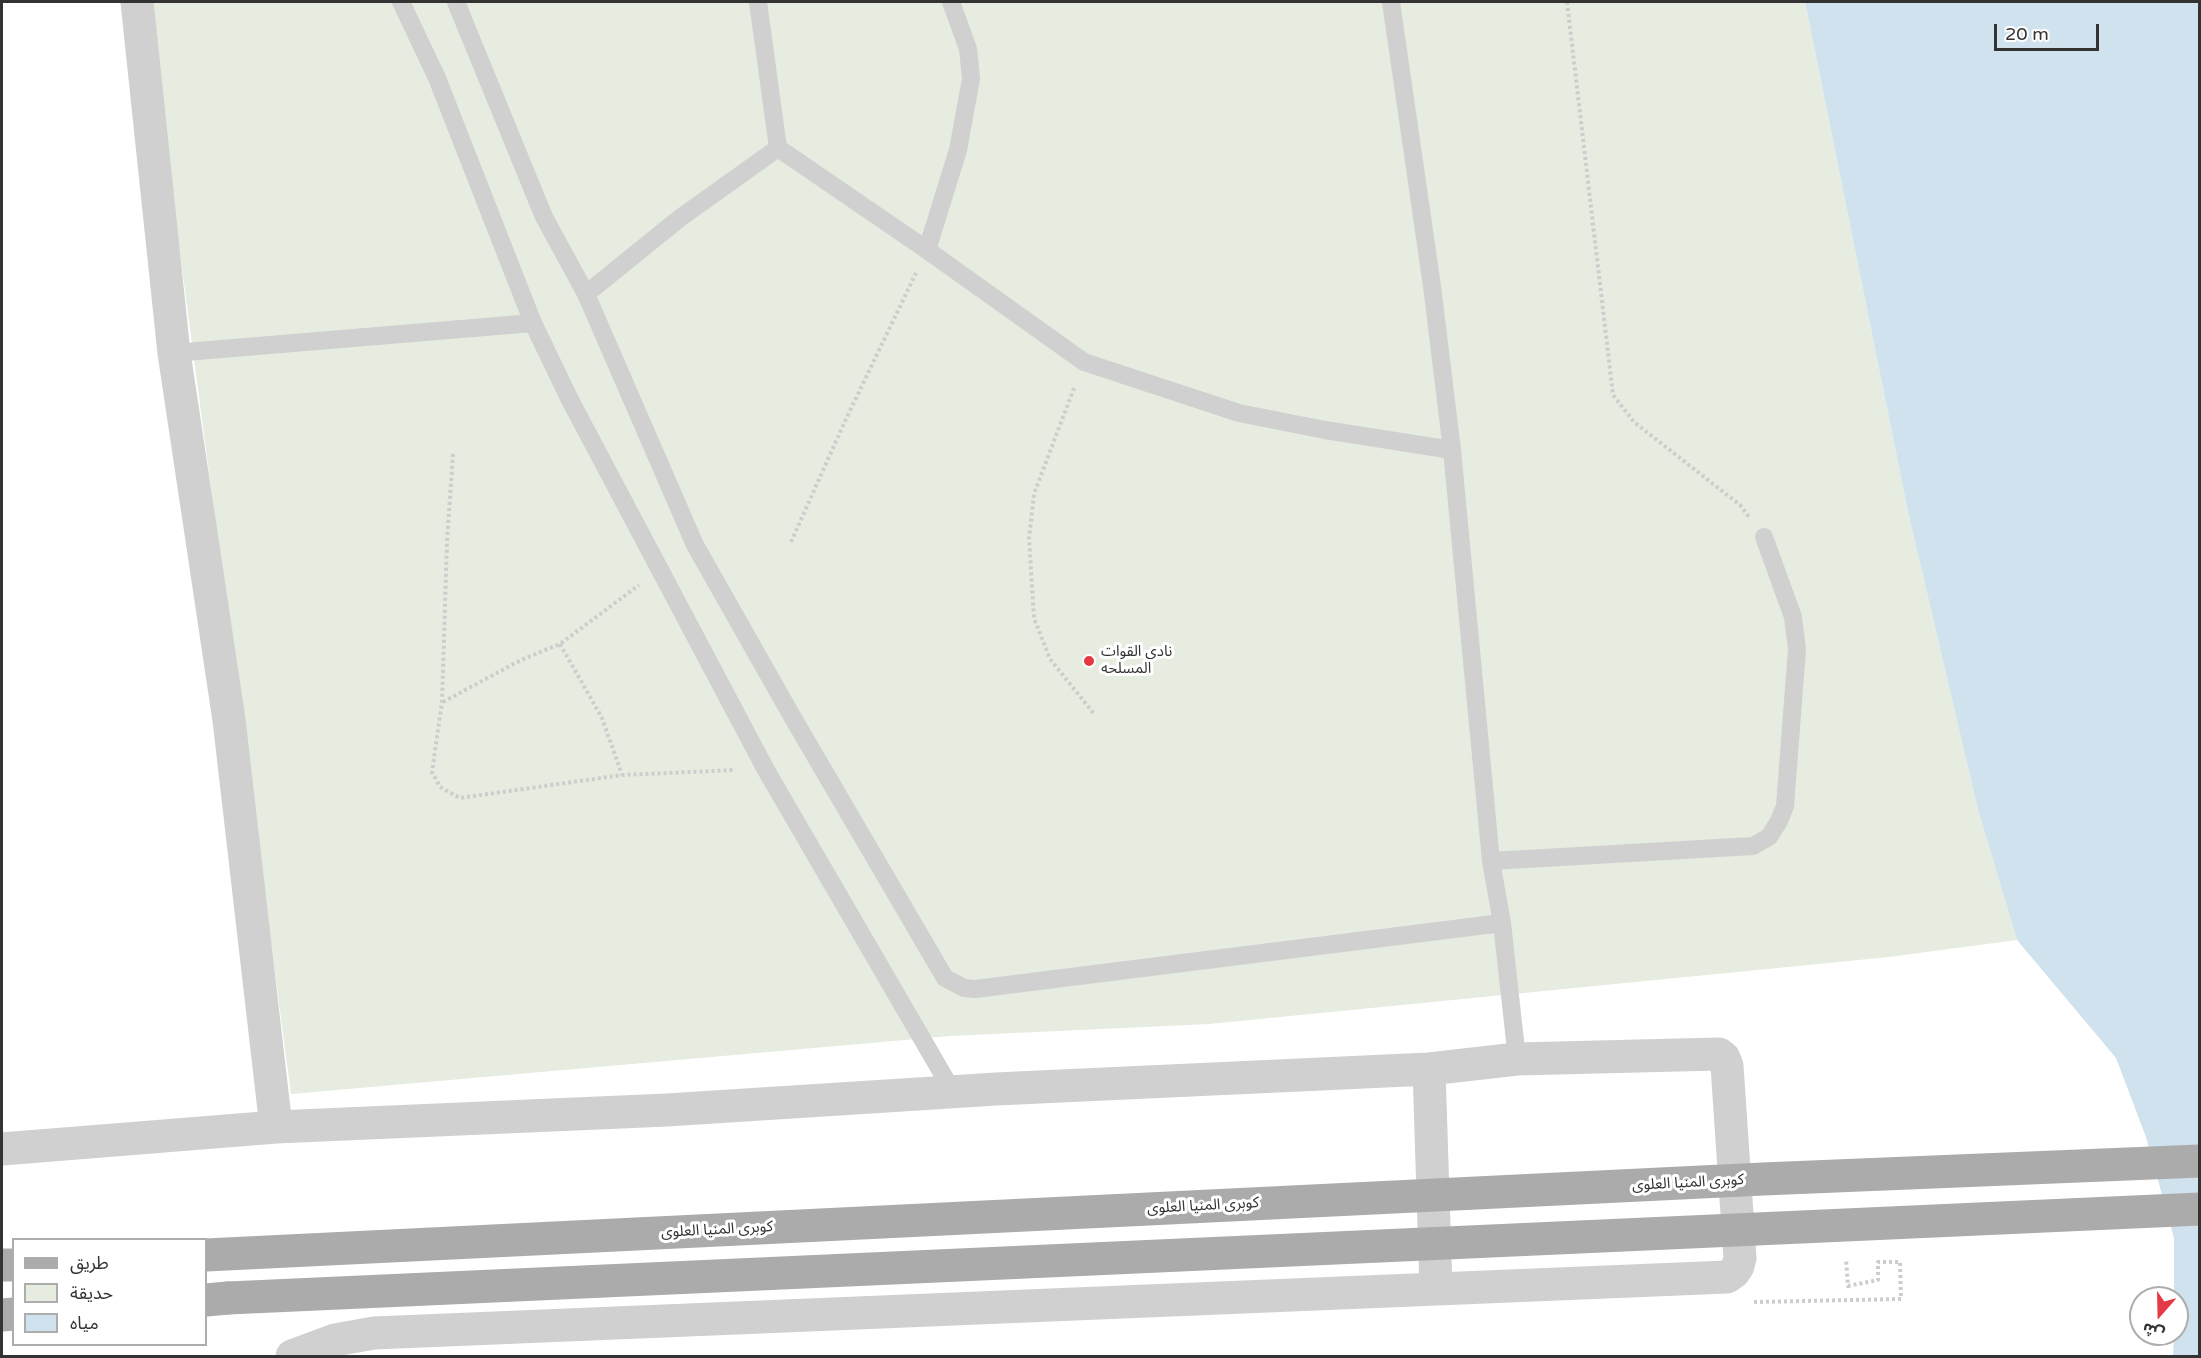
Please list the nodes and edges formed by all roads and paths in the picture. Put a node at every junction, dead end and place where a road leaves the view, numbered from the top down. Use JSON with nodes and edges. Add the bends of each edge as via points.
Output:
{"nodes":[{"id":1,"x":137,"y":2,"type":"edge"},
{"id":2,"x":401,"y":2,"type":"edge"},
{"id":3,"x":456,"y":2,"type":"edge"},
{"id":4,"x":758,"y":2,"type":"edge"},
{"id":5,"x":951,"y":2,"type":"edge"},
{"id":6,"x":1391,"y":2,"type":"edge"},
{"id":7,"x":1567,"y":2,"type":"edge"},
{"id":8,"x":778,"y":148,"type":"junction"},
{"id":9,"x":927,"y":250,"type":"junction"},
{"id":10,"x":586,"y":294,"type":"junction"},
{"id":11,"x":533,"y":323,"type":"junction"},
{"id":12,"x":174,"y":353,"type":"junction"},
{"id":13,"x":1084,"y":362,"type":"junction"},
{"id":14,"x":1452,"y":450,"type":"junction"},
{"id":15,"x":453,"y":454,"type":"dead end"},
{"id":16,"x":1764,"y":537,"type":"joint"},
{"id":17,"x":791,"y":542,"type":"dead end"},
{"id":18,"x":659,"y":570,"type":"junction"},
{"id":19,"x":560,"y":644,"type":"junction"},
{"id":20,"x":442,"y":702,"type":"junction"},
{"id":21,"x":1095,"y":715,"type":"dead end"},
{"id":22,"x":766,"y":770,"type":"junction"},
{"id":23,"x":622,"y":775,"type":"junction"},
{"id":24,"x":1491,"y":861,"type":"junction"},
{"id":25,"x":1502,"y":923,"type":"junction"},
{"id":26,"x":1517,"y":1059,"type":"junction"},
{"id":27,"x":1429,"y":1069,"type":"junction"},
{"id":28,"x":953,"y":1092,"type":"junction"},
{"id":29,"x":276,"y":1127,"type":"junction"},
{"id":30,"x":2,"y":1149,"type":"edge"},
{"id":31,"x":2199,"y":1161,"type":"edge"},
{"id":32,"x":2199,"y":1209,"type":"edge"},
{"id":33,"x":207,"y":1255,"type":"edge"},
{"id":34,"x":1846,"y":1258,"type":"dead end"},
{"id":35,"x":1734,"y":1272,"type":"junction"},
{"id":36,"x":1436,"y":1289,"type":"junction"},
{"id":37,"x":217,"y":1299,"type":"edge"},
{"id":38,"x":292,"y":1356,"type":"edge"}],
"edges":[{"from":1,"to":12,"type":"street"},
{"from":2,"to":11,"type":"lane","via":[[437,78]]},
{"from":3,"to":10,"type":"lane","via":[[544,217]]},
{"from":4,"to":8,"type":"lane"},
{"from":5,"to":9,"type":"lane","via":[[968,49],[971,79],[958,150]]},
{"from":6,"to":14,"type":"lane"},
{"from":7,"to":16,"type":"path","via":[[1613,395],[1634,422],[1740,505]]},
{"from":8,"to":9,"type":"lane"},
{"from":8,"to":10,"type":"lane","via":[[680,218]]},
{"from":9,"to":13,"type":"lane"},
{"from":9,"to":17,"type":"path"},
{"from":10,"to":25,"type":"lane","via":[[696,544],[945,978],[964,988],[975,988]]},
{"from":11,"to":12,"type":"lane"},
{"from":11,"to":18,"type":"lane"},
{"from":12,"to":29,"type":"street","via":[[229,720]]},
{"from":13,"to":14,"type":"lane","via":[[1239,412]]},
{"from":13,"to":21,"type":"path","via":[[1034,494],[1029,538],[1034,618],[1050,659]]},
{"from":14,"to":24,"type":"lane"},
{"from":15,"to":20,"type":"path"},
{"from":16,"to":24,"type":"lane","via":[[1793,617],[1797,649],[1785,806],[1768,837],[1753,846]]},
{"from":18,"to":19,"type":"path"},
{"from":18,"to":22,"type":"lane"},
{"from":19,"to":20,"type":"path"},
{"from":19,"to":23,"type":"path","via":[[602,718]]},
{"from":20,"to":23,"type":"path","via":[[432,772],[440,787],[460,798]]},
{"from":22,"to":23,"type":"path"},
{"from":22,"to":28,"type":"lane"},
{"from":24,"to":25,"type":"lane"},
{"from":25,"to":26,"type":"lane"},
{"from":26,"to":27,"type":"street"},
{"from":26,"to":35,"type":"street","via":[[1719,1054],[1724,1058],[1740,1258]]},
{"from":27,"to":28,"type":"street"},
{"from":27,"to":36,"type":"street"},
{"from":28,"to":29,"type":"street","via":[[667,1110]]},
{"from":29,"to":30,"type":"street"},
{"from":31,"to":33,"type":"main road","name":"كوبرى المنيا العلوى","bridge":true},
{"from":32,"to":37,"type":"main road","bridge":true},
{"from":34,"to":35,"type":"path","via":[[1848,1286],[1878,1280],[1878,1262],[1900,1262],[1901,1299],[1735,1302]]},
{"from":35,"to":36,"type":"street","via":[[1727,1276]]},
{"from":36,"to":38,"type":"street","via":[[374,1332],[335,1340]]}]}
